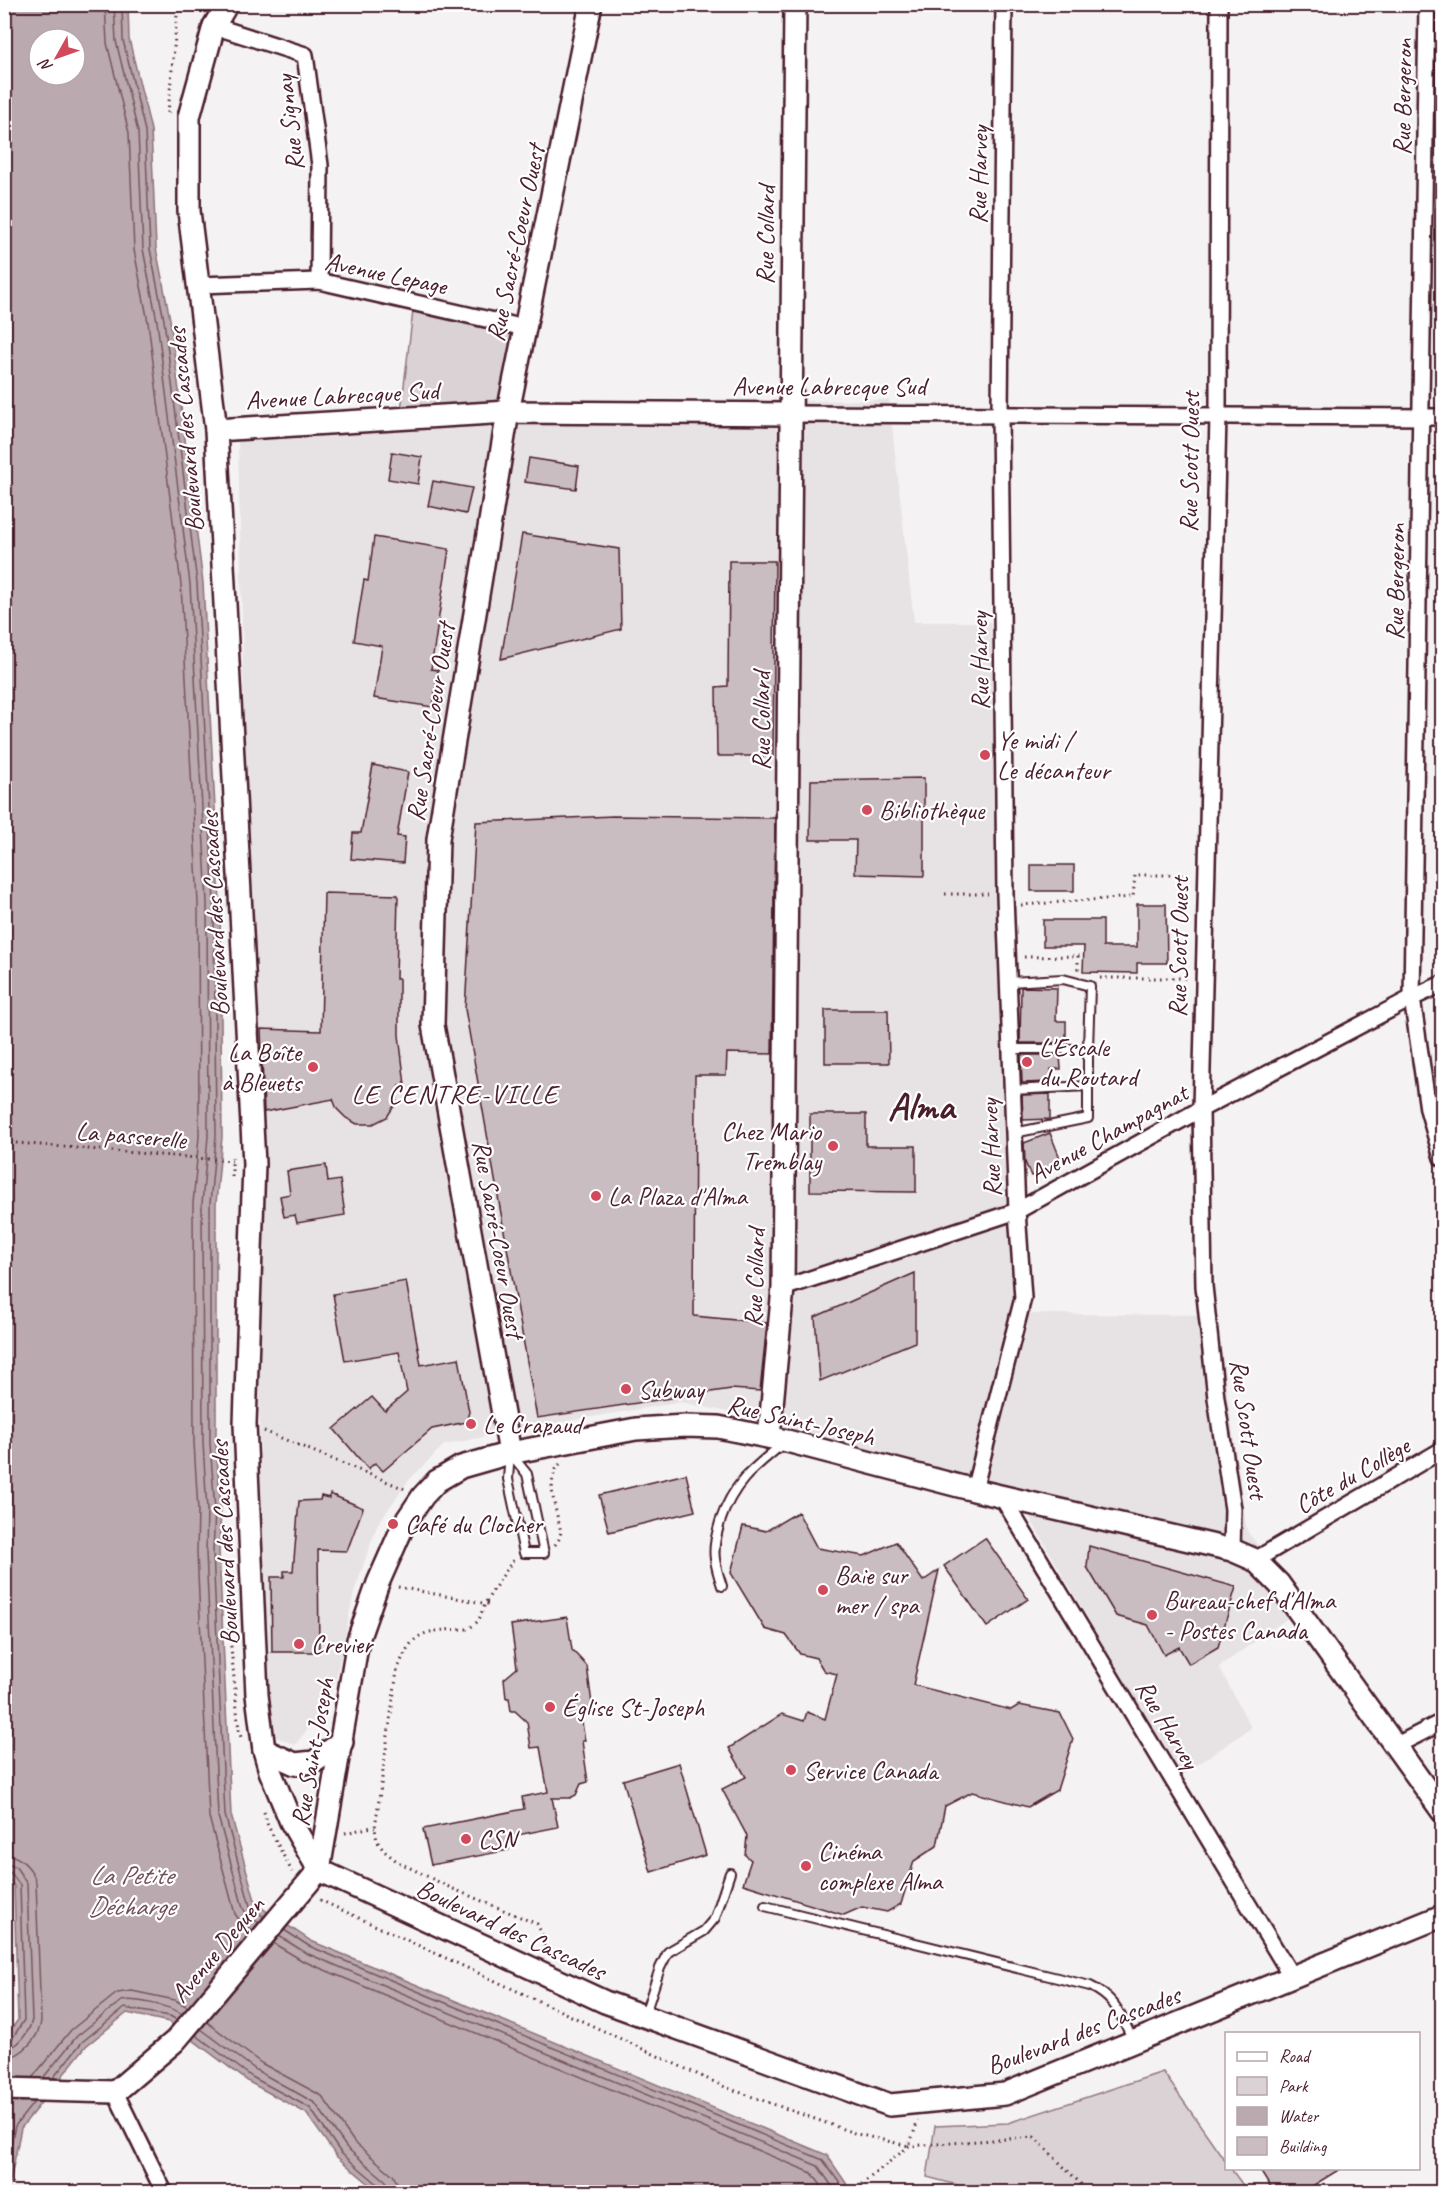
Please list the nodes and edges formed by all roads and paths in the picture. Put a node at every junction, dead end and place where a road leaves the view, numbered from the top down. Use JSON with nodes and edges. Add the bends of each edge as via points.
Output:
{"nodes":[{"id":1,"x":226,"y":4,"type":"edge"},
{"id":2,"x":591,"y":4,"type":"edge"},
{"id":3,"x":795,"y":4,"type":"edge"},
{"id":4,"x":1004,"y":4,"type":"edge"},
{"id":5,"x":1219,"y":4,"type":"edge"},
{"id":6,"x":1427,"y":4,"type":"edge"},
{"id":7,"x":214,"y":26,"type":"junction"},
{"id":8,"x":319,"y":281,"type":"junction"},
{"id":9,"x":199,"y":285,"type":"junction"},
{"id":10,"x":525,"y":328,"type":"junction"},
{"id":11,"x":508,"y":412,"type":"junction"},
{"id":12,"x":789,"y":414,"type":"junction"},
{"id":13,"x":1000,"y":414,"type":"junction"},
{"id":14,"x":1218,"y":416,"type":"junction"},
{"id":15,"x":1422,"y":417,"type":"junction"},
{"id":16,"x":1443,"y":417,"type":"edge"},
{"id":17,"x":216,"y":430,"type":"junction"},
{"id":18,"x":1206,"y":875,"type":"junction"},
{"id":19,"x":945,"y":894,"type":"dead end"},
{"id":20,"x":986,"y":894,"type":"dead end"},
{"id":21,"x":1005,"y":906,"type":"junction"},
{"id":22,"x":1042,"y":955,"type":"dead end"},
{"id":23,"x":1078,"y":978,"type":"dead end"},
{"id":24,"x":1090,"y":978,"type":"dead end"},
{"id":25,"x":1204,"y":978,"type":"junction"},
{"id":26,"x":1008,"y":982,"type":"junction"},
{"id":27,"x":1443,"y":984,"type":"edge"},
{"id":28,"x":1412,"y":998,"type":"junction"},
{"id":29,"x":1011,"y":1048,"type":"junction"},
{"id":30,"x":1088,"y":1049,"type":"junction"},
{"id":31,"x":1088,"y":1086,"type":"junction"},
{"id":32,"x":1012,"y":1090,"type":"junction"},
{"id":33,"x":1201,"y":1110,"type":"junction"},
{"id":34,"x":1014,"y":1133,"type":"junction"},
{"id":35,"x":4,"y":1142,"type":"edge"},
{"id":36,"x":1443,"y":1158,"type":"edge"},
{"id":37,"x":254,"y":1164,"type":"junction"},
{"id":38,"x":1017,"y":1211,"type":"junction"},
{"id":39,"x":783,"y":1288,"type":"junction"},
{"id":40,"x":245,"y":1424,"type":"junction"},
{"id":41,"x":778,"y":1439,"type":"junction"},
{"id":42,"x":1443,"y":1450,"type":"edge"},
{"id":43,"x":510,"y":1453,"type":"junction"},
{"id":44,"x":567,"y":1460,"type":"dead end"},
{"id":45,"x":974,"y":1491,"type":"junction"},
{"id":46,"x":423,"y":1496,"type":"junction"},
{"id":47,"x":1002,"y":1497,"type":"junction"},
{"id":48,"x":543,"y":1550,"type":"junction"},
{"id":49,"x":1232,"y":1550,"type":"junction"},
{"id":50,"x":524,"y":1553,"type":"junction"},
{"id":51,"x":1255,"y":1560,"type":"junction"},
{"id":52,"x":378,"y":1583,"type":"junction"},
{"id":53,"x":722,"y":1586,"type":"dead end"},
{"id":54,"x":486,"y":1603,"type":"junction"},
{"id":55,"x":1443,"y":1722,"type":"edge"},
{"id":56,"x":342,"y":1742,"type":"junction"},
{"id":57,"x":1396,"y":1745,"type":"junction"},
{"id":58,"x":264,"y":1749,"type":"junction"},
{"id":59,"x":1443,"y":1811,"type":"edge"},
{"id":60,"x":375,"y":1828,"type":"junction"},
{"id":61,"x":327,"y":1830,"type":"junction"},
{"id":62,"x":318,"y":1870,"type":"junction"},
{"id":63,"x":730,"y":1873,"type":"dead end"},
{"id":64,"x":302,"y":1891,"type":"junction"},
{"id":65,"x":765,"y":1906,"type":"dead end"},
{"id":66,"x":1443,"y":1916,"type":"edge"},
{"id":67,"x":531,"y":1968,"type":"junction"},
{"id":68,"x":1292,"y":1977,"type":"junction"},
{"id":69,"x":518,"y":1991,"type":"junction"},
{"id":70,"x":645,"y":2016,"type":"junction"},
{"id":71,"x":1133,"y":2042,"type":"junction"},
{"id":72,"x":4,"y":2088,"type":"edge"},
{"id":73,"x":115,"y":2092,"type":"junction"},
{"id":74,"x":909,"y":2145,"type":"junction"},
{"id":75,"x":852,"y":2192,"type":"edge"},
{"id":76,"x":164,"y":2193,"type":"edge"},
{"id":77,"x":1089,"y":2193,"type":"edge"}],
"edges":[{"from":1,"to":7,"type":"street","name":"Boulevard des Cascades"},
{"from":2,"to":10,"type":"street","name":"Rue Sacré-Coeur Ouest"},
{"from":3,"to":12,"type":"street","name":"Rue Collard"},
{"from":4,"to":13,"type":"street","name":"Rue Harvey"},
{"from":5,"to":14,"type":"street","name":"Rue Scott Ouest"},
{"from":6,"to":15,"type":"street","name":"Rue Bergeron"},
{"from":7,"to":8,"type":"street","name":"Rue Signay","via":[[305,55],[320,165]]},
{"from":7,"to":9,"type":"street","name":"Boulevard des Cascades","via":[[189,117],[189,212]]},
{"from":8,"to":9,"type":"street","name":"Avenue Lepage"},
{"from":8,"to":10,"type":"street","name":"Avenue Lepage"},
{"from":9,"to":17,"type":"street","name":"Boulevard des Cascades"},
{"from":10,"to":11,"type":"street","name":"Rue Sacré-Coeur Ouest"},
{"from":11,"to":12,"type":"street","name":"Avenue Labrecque Sud"},
{"from":11,"to":17,"type":"street","name":"Avenue Labrecque Sud"},
{"from":11,"to":43,"type":"street","name":"Rue Sacré-Coeur Ouest","via":[[438,839],[433,1025]]},
{"from":12,"to":13,"type":"street","name":"Avenue Labrecque Sud"},
{"from":12,"to":39,"type":"street","name":"Rue Collard"},
{"from":13,"to":14,"type":"street","name":"Avenue Labrecque Sud"},
{"from":13,"to":21,"type":"street","name":"Rue Harvey"},
{"from":14,"to":15,"type":"street","name":"Avenue Labrecque Sud"},
{"from":14,"to":18,"type":"street","name":"Rue Scott Ouest"},
{"from":15,"to":16,"type":"street","name":"Avenue Labrecque Sud"},
{"from":15,"to":28,"type":"street","name":"Rue Bergeron"},
{"from":17,"to":37,"type":"street","name":"Boulevard des Cascades"},
{"from":18,"to":21,"type":"path","via":[[1135,875],[1133,897]]},
{"from":18,"to":25,"type":"street","name":"Rue Scott Ouest"},
{"from":19,"to":20,"type":"path"},
{"from":21,"to":26,"type":"street","name":"Rue Harvey"},
{"from":22,"to":23,"type":"path","via":[[1078,956]]},
{"from":24,"to":25,"type":"path"},
{"from":25,"to":33,"type":"street","name":"Rue Scott Ouest"},
{"from":26,"to":29,"type":"street","name":"Rue Harvey"},
{"from":26,"to":30,"type":"lane","via":[[1063,979],[1090,986]]},
{"from":27,"to":28,"type":"street","name":"Avenue Champagnat"},
{"from":28,"to":33,"type":"street","name":"Avenue Champagnat"},
{"from":28,"to":36,"type":"street","name":"Rue Bergeron","via":[[1428,1109]]},
{"from":29,"to":30,"type":"lane"},
{"from":29,"to":32,"type":"street","name":"Rue Harvey"},
{"from":30,"to":31,"type":"lane"},
{"from":31,"to":32,"type":"lane"},
{"from":31,"to":34,"type":"lane","via":[[1088,1118]]},
{"from":32,"to":34,"type":"street","name":"Rue Harvey"},
{"from":33,"to":38,"type":"street","name":"Avenue Champagnat"},
{"from":33,"to":49,"type":"street","name":"Rue Scott Ouest","via":[[1204,1286],[1233,1509]]},
{"from":34,"to":38,"type":"street","name":"Rue Harvey"},
{"from":35,"to":37,"type":"path","name":"La passerelle"},
{"from":37,"to":40,"type":"street","name":"Boulevard des Cascades"},
{"from":38,"to":39,"type":"street","name":"Avenue Champagnat"},
{"from":38,"to":45,"type":"street","name":"Rue Harvey","via":[[1023,1300]]},
{"from":39,"to":41,"type":"street","name":"Rue Collard"},
{"from":40,"to":46,"type":"path"},
{"from":40,"to":58,"type":"street","name":"Boulevard des Cascades","via":[[257,1695]]},
{"from":41,"to":43,"type":"street","name":"Rue Saint-Joseph","via":[[718,1427],[645,1428]]},
{"from":41,"to":45,"type":"street","name":"Rue Saint-Joseph"},
{"from":41,"to":53,"type":"lane","via":[[736,1487],[724,1512],[714,1558]]},
{"from":42,"to":51,"type":"street","name":"Côte du Collège"},
{"from":43,"to":46,"type":"street","name":"Rue Saint-Joseph","via":[[461,1467],[437,1481]]},
{"from":43,"to":48,"type":"lane","via":[[527,1474]]},
{"from":43,"to":50,"type":"lane","via":[[508,1479]]},
{"from":44,"to":48,"type":"path","via":[[555,1469],[552,1485],[560,1539]]},
{"from":45,"to":47,"type":"street","name":"Rue Saint-Joseph"},
{"from":46,"to":52,"type":"street","name":"Rue Saint-Joseph","via":[[404,1524]]},
{"from":47,"to":49,"type":"street","name":"Rue Saint-Joseph"},
{"from":47,"to":68,"type":"street","name":"Rue Harvey"},
{"from":48,"to":50,"type":"lane","via":[[544,1553]]},
{"from":49,"to":51,"type":"street"},
{"from":50,"to":54,"type":"path","via":[[513,1560]]},
{"from":51,"to":57,"type":"street","via":[[1279,1584]]},
{"from":52,"to":54,"type":"path"},
{"from":52,"to":56,"type":"street","name":"Rue Saint-Joseph","via":[[358,1640]]},
{"from":54,"to":60,"type":"path","via":[[473,1626],[422,1633],[402,1658]]},
{"from":55,"to":57,"type":"street"},
{"from":56,"to":58,"type":"street","via":[[314,1762],[295,1764]]},
{"from":56,"to":61,"type":"street","name":"Rue Saint-Joseph"},
{"from":57,"to":59,"type":"street"},
{"from":58,"to":62,"type":"street","name":"Boulevard des Cascades","via":[[291,1822]]},
{"from":60,"to":61,"type":"path","via":[[341,1834]]},
{"from":60,"to":67,"type":"path","via":[[377,1841],[398,1862],[537,1924],[546,1942]]},
{"from":61,"to":62,"type":"street","name":"Rue Saint-Joseph"},
{"from":62,"to":64,"type":"street","name":"Rue Saint-Joseph"},
{"from":62,"to":67,"type":"street","name":"Boulevard des Cascades"},
{"from":63,"to":70,"type":"lane","via":[[715,1918],[704,1931],[668,1952]]},
{"from":64,"to":69,"type":"path"},
{"from":64,"to":73,"type":"street","name":"Avenue Dequen","via":[[175,2041]]},
{"from":65,"to":71,"type":"lane","via":[[1090,1986],[1114,2004]]},
{"from":66,"to":68,"type":"street","name":"Boulevard des Cascades"},
{"from":67,"to":69,"type":"path"},
{"from":67,"to":70,"type":"street","name":"Boulevard des Cascades"},
{"from":68,"to":71,"type":"street","name":"Boulevard des Cascades"},
{"from":69,"to":74,"type":"path","via":[[725,2087],[856,2134]]},
{"from":70,"to":71,"type":"street","name":"Boulevard des Cascades","via":[[891,2105],[1005,2094]]},
{"from":72,"to":73,"type":"street"},
{"from":73,"to":76,"type":"street"},
{"from":74,"to":75,"type":"path"},
{"from":74,"to":77,"type":"path","via":[[1034,2137]]}]}
